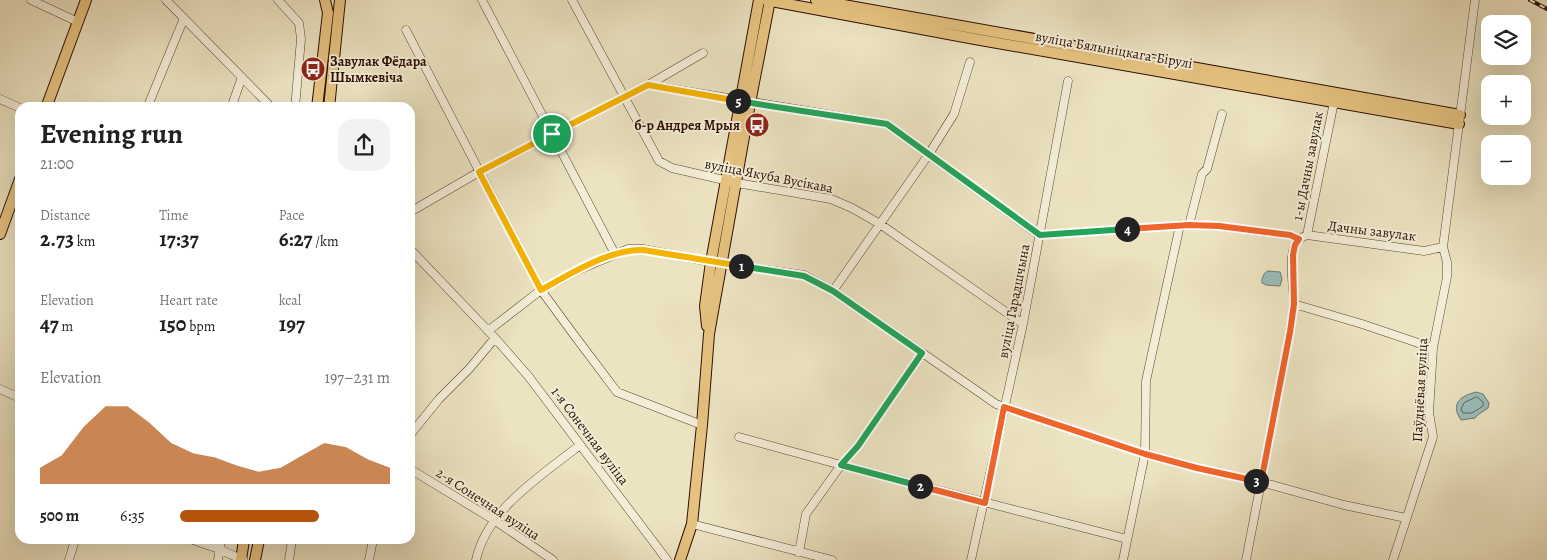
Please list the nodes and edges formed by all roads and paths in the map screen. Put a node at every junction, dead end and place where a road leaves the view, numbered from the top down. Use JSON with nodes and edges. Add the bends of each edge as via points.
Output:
{"nodes":[{"id":1,"x":31,"y":0,"type":"edge"},
{"id":2,"x":86,"y":0,"type":"edge"},
{"id":3,"x":166,"y":0,"type":"edge"},
{"id":4,"x":278,"y":0,"type":"edge"},
{"id":5,"x":325,"y":0,"type":"edge"},
{"id":6,"x":340,"y":0,"type":"edge"},
{"id":7,"x":482,"y":0,"type":"edge"},
{"id":8,"x":572,"y":0,"type":"edge"},
{"id":9,"x":759,"y":0,"type":"edge"},
{"id":10,"x":769,"y":0,"type":"edge"},
{"id":11,"x":816,"y":0,"type":"edge"},
{"id":12,"x":1475,"y":0,"type":"edge"},
{"id":13,"x":184,"y":18,"type":"junction"},
{"id":14,"x":78,"y":22,"type":"junction"},
{"id":15,"x":406,"y":30,"type":"dead end"},
{"id":16,"x":703,"y":52,"type":"dead end"},
{"id":17,"x":970,"y":62,"type":"dead end"},
{"id":18,"x":242,"y":77,"type":"junction"},
{"id":19,"x":1068,"y":81,"type":"dead end"},
{"id":20,"x":648,"y":85,"type":"junction"},
{"id":21,"x":624,"y":98,"type":"junction"},
{"id":22,"x":0,"y":99,"type":"edge"},
{"id":23,"x":48,"y":102,"type":"edge"},
{"id":24,"x":149,"y":102,"type":"edge"},
{"id":25,"x":233,"y":102,"type":"edge"},
{"id":26,"x":266,"y":102,"type":"edge"},
{"id":27,"x":296,"y":102,"type":"edge"},
{"id":28,"x":318,"y":102,"type":"edge"},
{"id":29,"x":330,"y":102,"type":"edge"},
{"id":30,"x":746,"y":102,"type":"junction"},
{"id":31,"x":1334,"y":102,"type":"junction"},
{"id":32,"x":15,"y":106,"type":"edge"},
{"id":33,"x":1222,"y":114,"type":"dead end"},
{"id":34,"x":1460,"y":120,"type":"junction"},
{"id":35,"x":552,"y":134,"type":"junction"},
{"id":36,"x":929,"y":154,"type":"junction"},
{"id":37,"x":479,"y":172,"type":"junction"},
{"id":38,"x":732,"y":182,"type":"junction"},
{"id":39,"x":15,"y":190,"type":"edge"},
{"id":40,"x":415,"y":209,"type":"edge"},
{"id":41,"x":4,"y":213,"type":"edge"},
{"id":42,"x":880,"y":224,"type":"junction"},
{"id":43,"x":1180,"y":225,"type":"junction"},
{"id":44,"x":1189,"y":225,"type":"junction"},
{"id":45,"x":0,"y":234,"type":"edge"},
{"id":46,"x":1040,"y":235,"type":"junction"},
{"id":47,"x":1307,"y":236,"type":"junction"},
{"id":48,"x":1299,"y":239,"type":"junction"},
{"id":49,"x":1443,"y":247,"type":"junction"},
{"id":50,"x":415,"y":254,"type":"edge"},
{"id":51,"x":615,"y":254,"type":"junction"},
{"id":52,"x":716,"y":263,"type":"junction"},
{"id":53,"x":541,"y":290,"type":"junction"},
{"id":54,"x":833,"y":291,"type":"junction"},
{"id":55,"x":1294,"y":304,"type":"junction"},
{"id":56,"x":1024,"y":324,"type":"junction"},
{"id":57,"x":488,"y":331,"type":"junction"},
{"id":58,"x":495,"y":338,"type":"junction"},
{"id":59,"x":1433,"y":348,"type":"junction"},
{"id":60,"x":922,"y":353,"type":"junction"},
{"id":61,"x":0,"y":389,"type":"edge"},
{"id":62,"x":15,"y":396,"type":"edge"},
{"id":63,"x":1004,"y":407,"type":"junction"},
{"id":64,"x":702,"y":425,"type":"junction"},
{"id":65,"x":415,"y":430,"type":"edge"},
{"id":66,"x":740,"y":437,"type":"dead end"},
{"id":67,"x":580,"y":445,"type":"junction"},
{"id":68,"x":1145,"y":454,"type":"junction"},
{"id":69,"x":841,"y":465,"type":"junction"},
{"id":70,"x":415,"y":472,"type":"edge"},
{"id":71,"x":1261,"y":482,"type":"junction"},
{"id":72,"x":985,"y":503,"type":"junction"},
{"id":73,"x":1406,"y":518,"type":"junction"},
{"id":74,"x":494,"y":520,"type":"junction"},
{"id":75,"x":692,"y":524,"type":"junction"},
{"id":76,"x":1127,"y":539,"type":"junction"},
{"id":77,"x":74,"y":544,"type":"edge"},
{"id":78,"x":220,"y":544,"type":"edge"},
{"id":79,"x":243,"y":544,"type":"edge"},
{"id":80,"x":258,"y":544,"type":"edge"},
{"id":81,"x":291,"y":544,"type":"edge"},
{"id":82,"x":372,"y":544,"type":"edge"},
{"id":83,"x":797,"y":552,"type":"junction"},
{"id":84,"x":68,"y":560,"type":"edge"},
{"id":85,"x":218,"y":560,"type":"edge"},
{"id":86,"x":241,"y":560,"type":"edge"},
{"id":87,"x":255,"y":560,"type":"edge"},
{"id":88,"x":289,"y":560,"type":"edge"},
{"id":89,"x":369,"y":560,"type":"edge"},
{"id":90,"x":476,"y":560,"type":"edge"},
{"id":91,"x":553,"y":560,"type":"edge"},
{"id":92,"x":667,"y":560,"type":"edge"},
{"id":93,"x":680,"y":560,"type":"edge"},
{"id":94,"x":832,"y":560,"type":"edge"},
{"id":95,"x":971,"y":560,"type":"edge"},
{"id":96,"x":1123,"y":560,"type":"edge"},
{"id":97,"x":1246,"y":560,"type":"edge"},
{"id":98,"x":1393,"y":560,"type":"edge"}],
"edges":[{"from":1,"to":14,"type":"street"},
{"from":2,"to":14,"type":"main road"},
{"from":3,"to":13,"type":"street"},
{"from":4,"to":27,"type":"street","via":[[299,23],[301,39]]},
{"from":5,"to":28,"type":"main road","via":[[328,14]]},
{"from":6,"to":29,"type":"main road"},
{"from":7,"to":35,"type":"street"},
{"from":8,"to":21,"type":"street","name":"вуліца Якуба Вусікава"},
{"from":9,"to":30,"type":"main road"},
{"from":10,"to":30,"type":"main road"},
{"from":10,"to":31,"type":"main road","name":"вуліца Бялыніцкага-Бірулі"},
{"from":11,"to":34,"type":"main road","name":"вуліца Бялыніцкага-Бірулі"},
{"from":12,"to":34,"type":"street","name":"Паўднёвая вуліца"},
{"from":13,"to":18,"type":"street"},
{"from":13,"to":24,"type":"street"},
{"from":14,"to":23,"type":"main road"},
{"from":15,"to":37,"type":"street"},
{"from":16,"to":20,"type":"street"},
{"from":17,"to":36,"type":"street","via":[[954,114]]},
{"from":18,"to":25,"type":"street"},
{"from":18,"to":26,"type":"street"},
{"from":19,"to":46,"type":"street","name":"вуліца Гарадшчына"},
{"from":20,"to":21,"type":"street"},
{"from":20,"to":30,"type":"street"},
{"from":21,"to":35,"type":"street"},
{"from":21,"to":38,"type":"street","name":"вуліца Якуба Вусікава","via":[[659,161],[672,168]]},
{"from":22,"to":32,"type":"street"},
{"from":30,"to":36,"type":"street","via":[[887,124]]},
{"from":30,"to":38,"type":"main road"},
{"from":31,"to":34,"type":"main road","name":"вуліца Бялыніцкага-Бірулі"},
{"from":31,"to":47,"type":"street","name":"1-ы Дачны завулак"},
{"from":33,"to":44,"type":"street"},
{"from":34,"to":49,"type":"street","name":"Паўднёвая вуліца"},
{"from":35,"to":37,"type":"street"},
{"from":35,"to":51,"type":"street"},
{"from":36,"to":42,"type":"street"},
{"from":36,"to":46,"type":"street"},
{"from":37,"to":40,"type":"street"},
{"from":37,"to":53,"type":"street"},
{"from":38,"to":42,"type":"street","name":"вуліца Якуба Вусікава","via":[[831,199]]},
{"from":38,"to":52,"type":"main road"},
{"from":39,"to":41,"type":"main road"},
{"from":41,"to":45,"type":"main road"},
{"from":42,"to":54,"type":"street"},
{"from":42,"to":56,"type":"street","name":"вуліца Якуба Вусікава"},
{"from":43,"to":44,"type":"street"},
{"from":43,"to":46,"type":"street"},
{"from":43,"to":68,"type":"street","via":[[1146,381]]},
{"from":44,"to":48,"type":"street","via":[[1290,235]]},
{"from":46,"to":56,"type":"street","name":"вуліца Гарадшчына"},
{"from":47,"to":48,"type":"street","name":"Дачны завулак"},
{"from":47,"to":49,"type":"street","name":"Дачны завулак","via":[[1424,251]]},
{"from":48,"to":55,"type":"street","via":[[1294,246],[1292,263]]},
{"from":49,"to":59,"type":"street","name":"Паўднёвая вуліца","via":[[1447,277]]},
{"from":50,"to":57,"type":"street","name":"1-я Сонечная вуліца"},
{"from":51,"to":52,"type":"street","via":[[628,249],[643,250]]},
{"from":51,"to":53,"type":"street"},
{"from":52,"to":54,"type":"street","via":[[804,276]]},
{"from":52,"to":64,"type":"main road","via":[[705,306],[709,334]]},
{"from":53,"to":57,"type":"street"},
{"from":53,"to":64,"type":"street","via":[[617,392]]},
{"from":54,"to":60,"type":"street"},
{"from":55,"to":59,"type":"street"},
{"from":55,"to":71,"type":"street"},
{"from":56,"to":63,"type":"street","name":"вуліца Гарадшчына"},
{"from":57,"to":58,"type":"street","name":"1-я Сонечная вуліца"},
{"from":58,"to":65,"type":"street"},
{"from":58,"to":67,"type":"street","name":"1-я Сонечная вуліца"},
{"from":59,"to":73,"type":"street","name":"Паўднёвая вуліца","via":[[1429,412],[1433,437]]},
{"from":60,"to":63,"type":"street"},
{"from":60,"to":69,"type":"street","via":[[858,446]]},
{"from":61,"to":62,"type":"street"},
{"from":63,"to":68,"type":"street"},
{"from":63,"to":72,"type":"street","name":"вуліца Гарадшчына"},
{"from":64,"to":75,"type":"main road"},
{"from":66,"to":69,"type":"street"},
{"from":67,"to":74,"type":"street","via":[[511,501]]},
{"from":67,"to":92,"type":"street","name":"1-я Сонечная вуліца"},
{"from":68,"to":71,"type":"street"},
{"from":68,"to":76,"type":"street"},
{"from":69,"to":72,"type":"street"},
{"from":69,"to":83,"type":"street","via":[[806,514]]},
{"from":70,"to":74,"type":"street","name":"2-я Сонечная вуліца"},
{"from":71,"to":73,"type":"street"},
{"from":71,"to":97,"type":"street"},
{"from":72,"to":76,"type":"street"},
{"from":72,"to":95,"type":"street","name":"вуліца Гарадшчына"},
{"from":73,"to":98,"type":"street","name":"Паўднёвая вуліца"},
{"from":74,"to":90,"type":"street"},
{"from":74,"to":91,"type":"street","name":"2-я Сонечная вуліца"},
{"from":75,"to":83,"type":"street"},
{"from":75,"to":93,"type":"main road"},
{"from":76,"to":96,"type":"street"},
{"from":77,"to":84,"type":"street"},
{"from":78,"to":85,"type":"street"},
{"from":78,"to":86,"type":"street"},
{"from":79,"to":86,"type":"main road"},
{"from":80,"to":87,"type":"main road"},
{"from":81,"to":88,"type":"street"},
{"from":82,"to":89,"type":"street"},
{"from":83,"to":94,"type":"street"}]}
